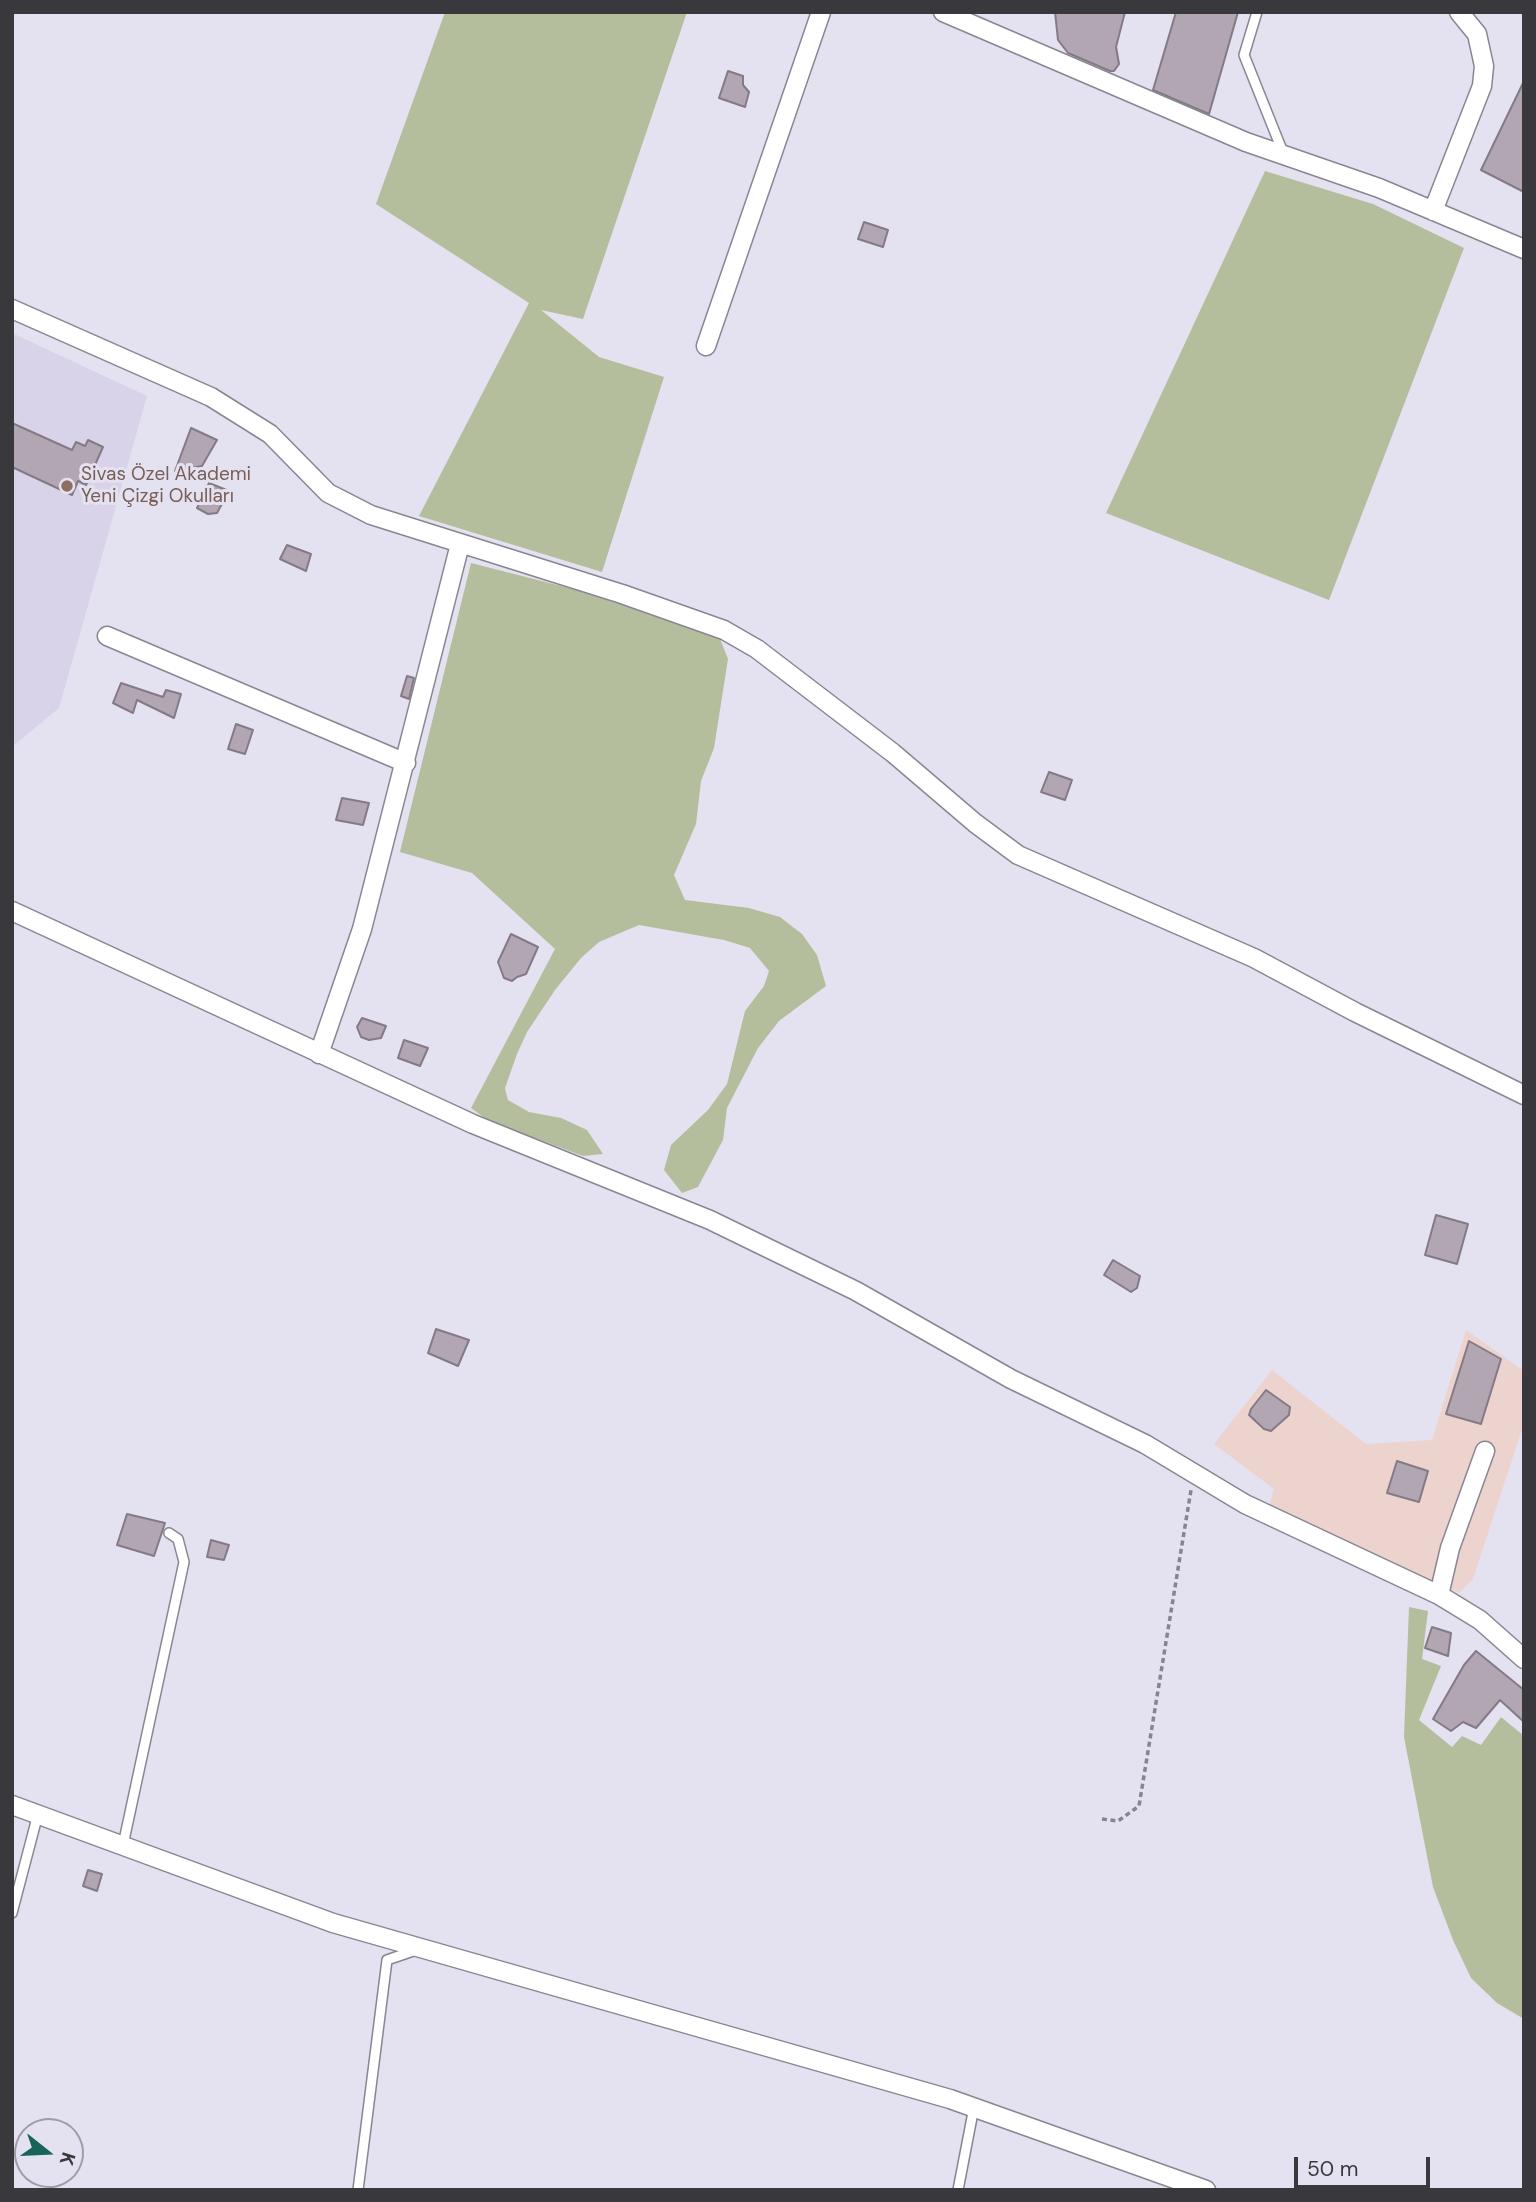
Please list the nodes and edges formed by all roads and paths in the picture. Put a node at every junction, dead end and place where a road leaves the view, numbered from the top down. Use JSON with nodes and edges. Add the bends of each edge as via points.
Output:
{"nodes":[{"id":1,"x":821,"y":12,"type":"edge"},
{"id":2,"x":943,"y":12,"type":"edge"},
{"id":3,"x":1257,"y":12,"type":"edge"},
{"id":4,"x":1459,"y":12,"type":"edge"},
{"id":5,"x":1284,"y":155,"type":"junction"},
{"id":6,"x":1433,"y":211,"type":"junction"},
{"id":7,"x":1524,"y":249,"type":"edge"},
{"id":8,"x":12,"y":309,"type":"edge"},
{"id":9,"x":706,"y":346,"type":"dead end"},
{"id":10,"x":460,"y":544,"type":"junction"},
{"id":11,"x":107,"y":636,"type":"dead end"},
{"id":12,"x":406,"y":763,"type":"junction"},
{"id":13,"x":13,"y":915,"type":"edge"},
{"id":14,"x":319,"y":1054,"type":"junction"},
{"id":15,"x":1524,"y":1095,"type":"edge"},
{"id":16,"x":1485,"y":1451,"type":"dead end"},
{"id":17,"x":1194,"y":1474,"type":"junction"},
{"id":18,"x":169,"y":1533,"type":"dead end"},
{"id":19,"x":1439,"y":1595,"type":"junction"},
{"id":20,"x":1524,"y":1659,"type":"edge"},
{"id":21,"x":12,"y":1805,"type":"edge"},
{"id":22,"x":38,"y":1814,"type":"junction"},
{"id":23,"x":1102,"y":1819,"type":"dead end"},
{"id":24,"x":122,"y":1845,"type":"junction"},
{"id":25,"x":12,"y":1913,"type":"edge"},
{"id":26,"x":424,"y":1948,"type":"junction"},
{"id":27,"x":974,"y":2107,"type":"junction"},
{"id":28,"x":358,"y":2190,"type":"edge"},
{"id":29,"x":958,"y":2190,"type":"edge"},
{"id":30,"x":1206,"y":2190,"type":"edge"}],
"edges":[{"from":1,"to":9,"type":"street"},
{"from":2,"to":5,"type":"street"},
{"from":3,"to":5,"type":"lane","via":[[1244,55]]},
{"from":4,"to":6,"type":"street","via":[[1477,34],[1484,66],[1482,86]]},
{"from":5,"to":6,"type":"street"},
{"from":6,"to":7,"type":"street"},
{"from":8,"to":10,"type":"street","via":[[211,397],[270,434],[328,493],[371,515]]},
{"from":10,"to":12,"type":"street"},
{"from":10,"to":15,"type":"street","via":[[724,630],[799,681],[1018,855],[1254,958]]},
{"from":11,"to":12,"type":"street"},
{"from":12,"to":14,"type":"street","via":[[362,929]]},
{"from":13,"to":14,"type":"street"},
{"from":14,"to":17,"type":"street","via":[[473,1124],[710,1220],[856,1291],[1011,1379],[1145,1444]]},
{"from":16,"to":19,"type":"street","via":[[1450,1548]]},
{"from":17,"to":19,"type":"street","via":[[1245,1504]]},
{"from":17,"to":23,"type":"path","via":[[1139,1806],[1118,1821]]},
{"from":18,"to":24,"type":"lane","via":[[178,1539],[184,1562]]},
{"from":19,"to":20,"type":"street","via":[[1480,1620]]},
{"from":21,"to":22,"type":"street"},
{"from":22,"to":24,"type":"street"},
{"from":22,"to":25,"type":"lane"},
{"from":24,"to":26,"type":"street","via":[[333,1923]]},
{"from":26,"to":27,"type":"street"},
{"from":26,"to":28,"type":"lane","via":[[387,1960]]},
{"from":27,"to":29,"type":"lane"},
{"from":27,"to":30,"type":"street"}]}
